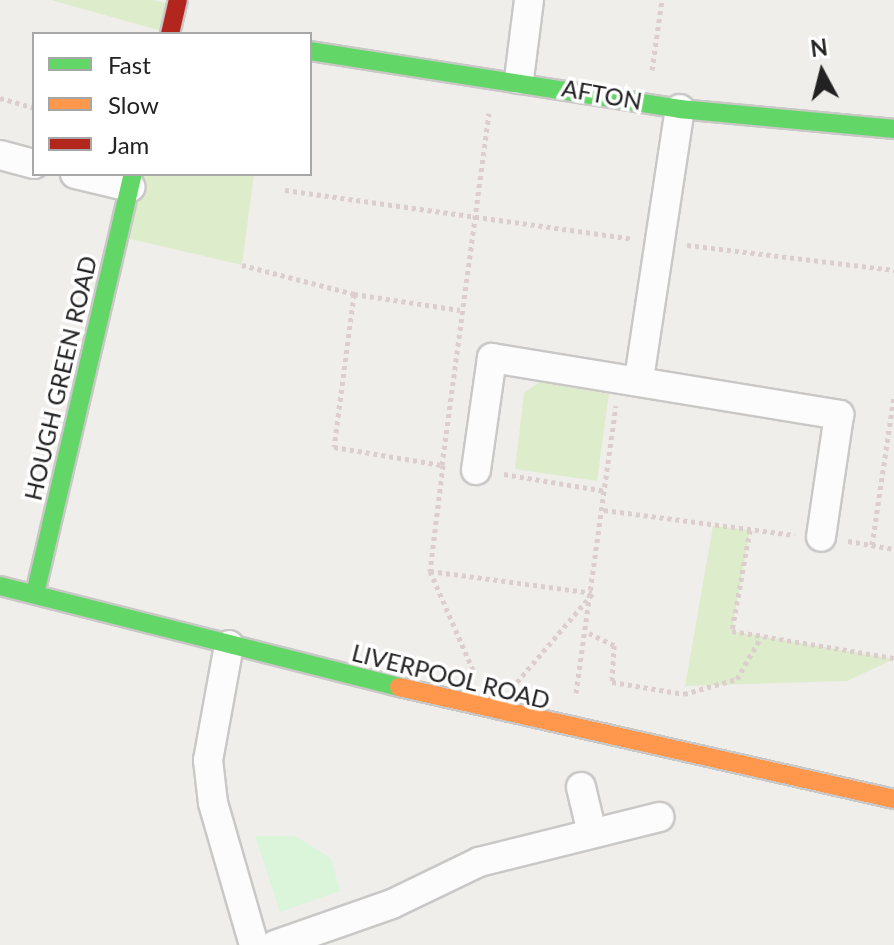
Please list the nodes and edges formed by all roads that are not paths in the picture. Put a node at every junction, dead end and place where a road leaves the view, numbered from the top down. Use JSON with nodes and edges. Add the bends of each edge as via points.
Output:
{"nodes":[{"id":1,"x":178,"y":0,"type":"edge"},
{"id":2,"x":529,"y":0,"type":"edge"},
{"id":3,"x":170,"y":32,"type":"edge"},
{"id":4,"x":312,"y":51,"type":"edge"},
{"id":5,"x":507,"y":78,"type":"junction"},
{"id":6,"x":680,"y":109,"type":"junction"},
{"id":7,"x":894,"y":129,"type":"edge"},
{"id":8,"x":0,"y":155,"type":"edge"},
{"id":9,"x":32,"y":163,"type":"edge"},
{"id":10,"x":94,"y":176,"type":"edge"},
{"id":11,"x":132,"y":180,"type":"edge"},
{"id":12,"x":629,"y":378,"type":"junction"},
{"id":13,"x":476,"y":470,"type":"road end"},
{"id":14,"x":821,"y":537,"type":"road end"},
{"id":15,"x":0,"y":586,"type":"edge"},
{"id":16,"x":35,"y":594,"type":"junction"},
{"id":17,"x":229,"y":645,"type":"junction"},
{"id":18,"x":581,"y":787,"type":"dead end"},
{"id":19,"x":894,"y":799,"type":"edge"},
{"id":20,"x":659,"y":817,"type":"dead end"},
{"id":21,"x":591,"y":829,"type":"junction"},
{"id":22,"x":254,"y":945,"type":"edge"},
{"id":23,"x":275,"y":945,"type":"edge"}],
"edges":[{"from":1,"to":3,"type":"street"},
{"from":2,"to":5,"type":"street"},
{"from":4,"to":5,"type":"street","name":"AFTON"},
{"from":5,"to":6,"type":"street","name":"AFTON"},
{"from":6,"to":7,"type":"street","name":"AFTON"},
{"from":6,"to":12,"type":"street","via":[[659,242]]},
{"from":8,"to":9,"type":"street"},
{"from":10,"to":11,"type":"street"},
{"from":11,"to":16,"type":"street","name":"HOUGH GREEN ROAD"},
{"from":12,"to":13,"type":"street","via":[[492,358]]},
{"from":12,"to":14,"type":"street","via":[[839,415]]},
{"from":15,"to":16,"type":"street","name":"LIVERPOOL ROAD"},
{"from":16,"to":17,"type":"street","name":"LIVERPOOL ROAD"},
{"from":17,"to":19,"type":"street","name":"LIVERPOOL ROAD","via":[[568,729]]},
{"from":17,"to":22,"type":"street","via":[[208,760],[213,803]]},
{"from":18,"to":21,"type":"street"},
{"from":20,"to":21,"type":"street"},
{"from":21,"to":23,"type":"street","via":[[479,862],[392,904]]}]}
